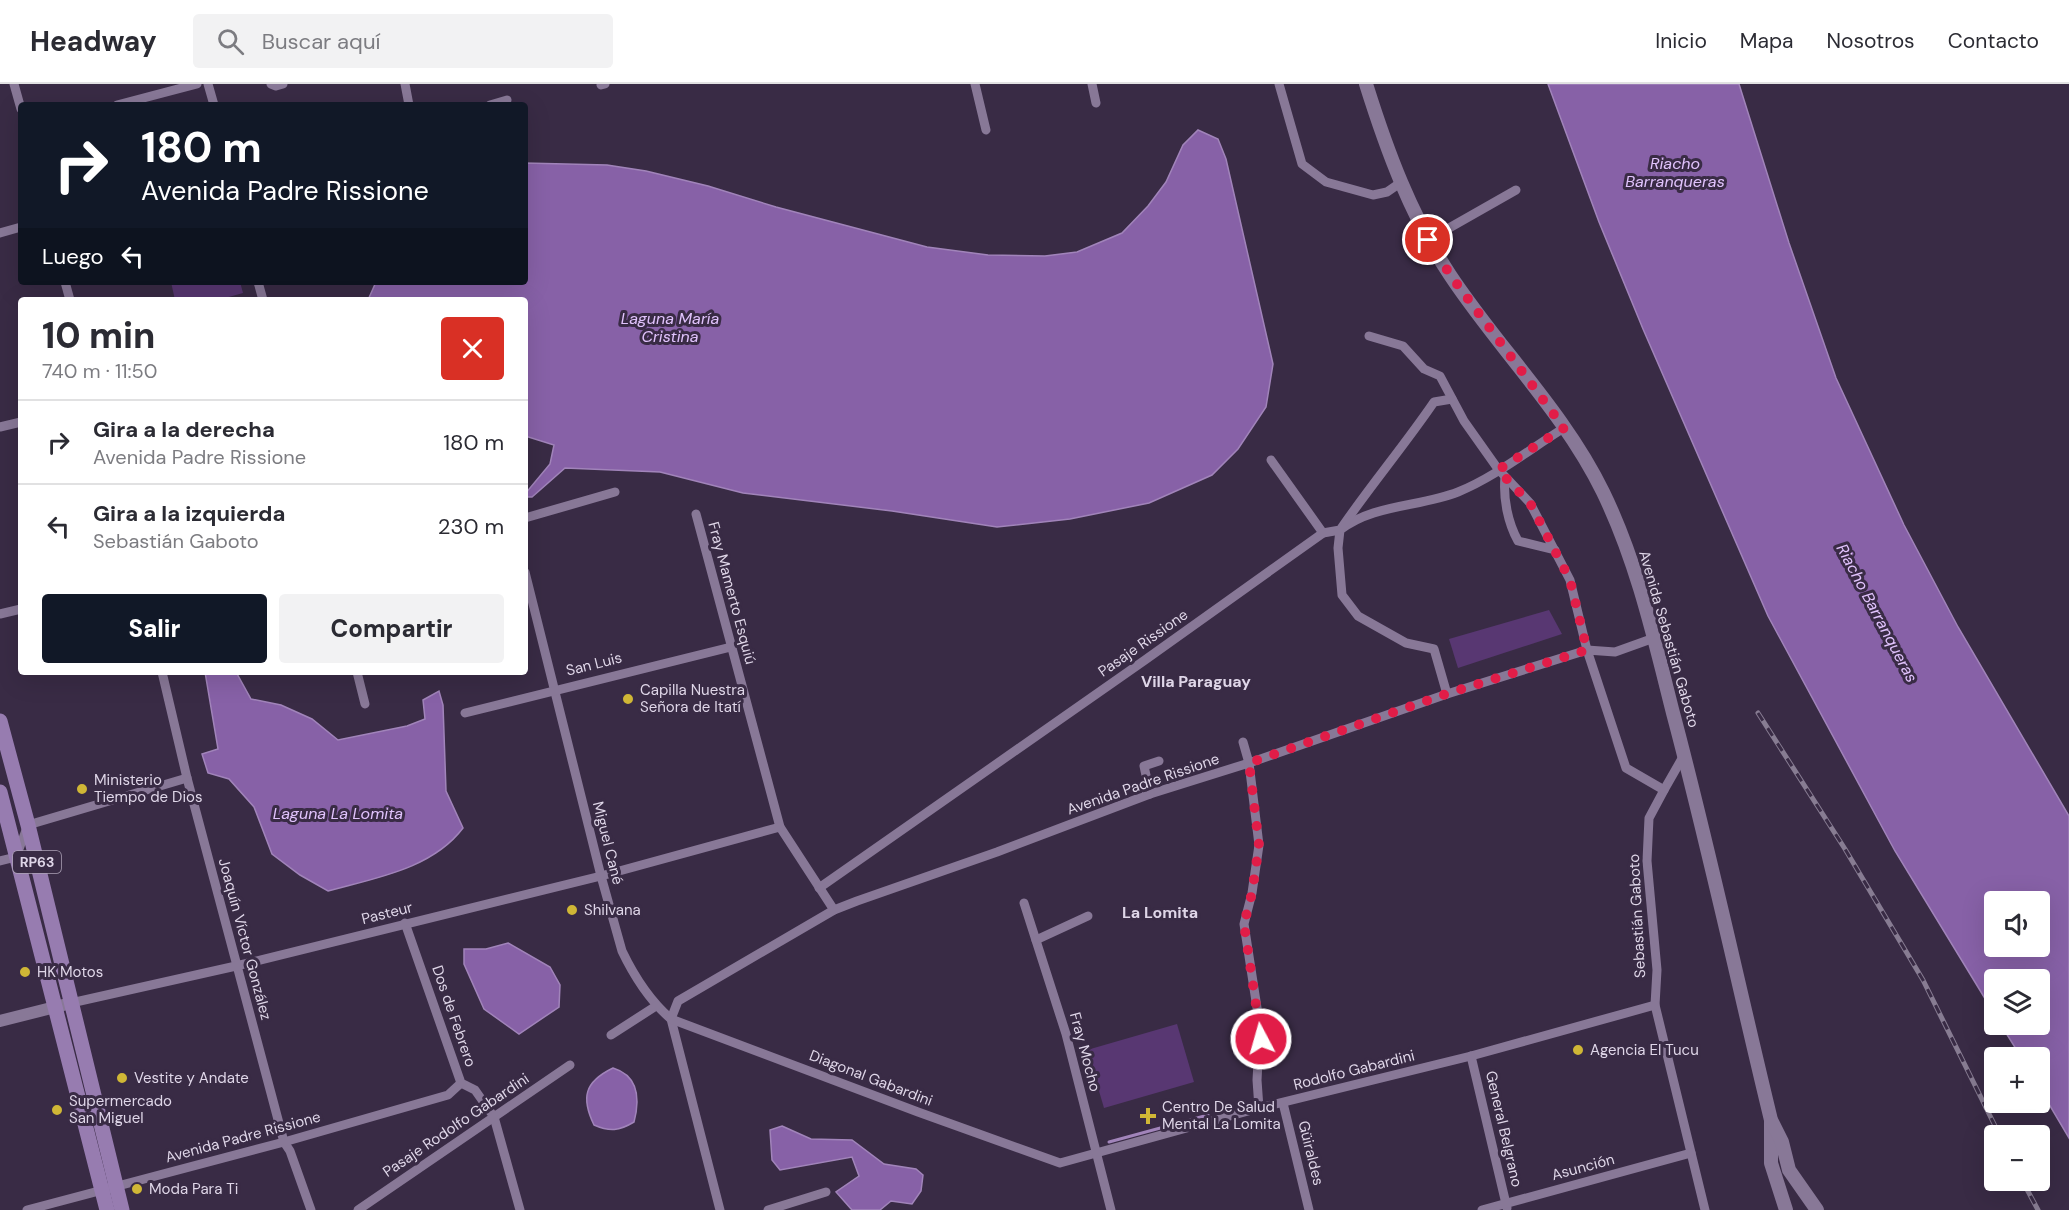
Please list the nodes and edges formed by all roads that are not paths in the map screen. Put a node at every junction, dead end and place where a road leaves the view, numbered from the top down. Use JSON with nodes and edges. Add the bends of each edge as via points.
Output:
{"nodes":[{"id":1,"x":14,"y":84,"type":"edge"},
{"id":2,"x":197,"y":84,"type":"edge"},
{"id":3,"x":208,"y":84,"type":"edge"},
{"id":4,"x":271,"y":84,"type":"edge"},
{"id":5,"x":283,"y":84,"type":"edge"},
{"id":6,"x":405,"y":84,"type":"edge"},
{"id":7,"x":975,"y":84,"type":"edge"},
{"id":8,"x":1092,"y":84,"type":"edge"},
{"id":9,"x":1279,"y":84,"type":"edge"},
{"id":10,"x":1366,"y":84,"type":"edge"},
{"id":11,"x":507,"y":100,"type":"dead end"},
{"id":12,"x":19,"y":102,"type":"edge"},
{"id":13,"x":128,"y":102,"type":"edge"},
{"id":14,"x":213,"y":102,"type":"edge"},
{"id":15,"x":408,"y":102,"type":"edge"},
{"id":16,"x":500,"y":102,"type":"edge"},
{"id":17,"x":1096,"y":103,"type":"dead end"},
{"id":18,"x":986,"y":130,"type":"dead end"},
{"id":19,"x":1400,"y":183,"type":"junction"},
{"id":20,"x":1516,"y":190,"type":"dead end"},
{"id":21,"x":18,"y":228,"type":"edge"},
{"id":22,"x":0,"y":232,"type":"edge"},
{"id":23,"x":1428,"y":240,"type":"junction"},
{"id":24,"x":1369,"y":336,"type":"dead end"},
{"id":25,"x":1452,"y":399,"type":"junction"},
{"id":26,"x":18,"y":423,"type":"edge"},
{"id":27,"x":0,"y":427,"type":"edge"},
{"id":28,"x":1564,"y":428,"type":"junction"},
{"id":29,"x":1271,"y":460,"type":"dead end"},
{"id":30,"x":1498,"y":470,"type":"junction"},
{"id":31,"x":1505,"y":477,"type":"junction"},
{"id":32,"x":615,"y":492,"type":"dead end"},
{"id":33,"x":696,"y":514,"type":"dead end"},
{"id":34,"x":528,"y":517,"type":"edge"},
{"id":35,"x":1340,"y":530,"type":"junction"},
{"id":36,"x":1323,"y":533,"type":"junction"},
{"id":37,"x":1555,"y":550,"type":"junction"},
{"id":38,"x":528,"y":584,"type":"edge"},
{"id":39,"x":18,"y":610,"type":"edge"},
{"id":40,"x":0,"y":614,"type":"edge"},
{"id":41,"x":1654,"y":638,"type":"junction"},
{"id":42,"x":731,"y":646,"type":"junction"},
{"id":43,"x":1587,"y":650,"type":"junction"},
{"id":44,"x":163,"y":675,"type":"edge"},
{"id":45,"x":358,"y":675,"type":"edge"},
{"id":46,"x":554,"y":690,"type":"junction"},
{"id":47,"x":1446,"y":694,"type":"junction"},
{"id":48,"x":365,"y":704,"type":"dead end"},
{"id":49,"x":465,"y":713,"type":"dead end"},
{"id":50,"x":0,"y":721,"type":"edge"},
{"id":51,"x":1244,"y":742,"type":"dead end"},
{"id":52,"x":1684,"y":755,"type":"junction"},
{"id":53,"x":1159,"y":761,"type":"dead end"},
{"id":54,"x":1249,"y":763,"type":"junction"},
{"id":55,"x":187,"y":778,"type":"junction"},
{"id":56,"x":1664,"y":790,"type":"junction"},
{"id":57,"x":0,"y":792,"type":"edge"},
{"id":58,"x":1150,"y":794,"type":"junction"},
{"id":59,"x":28,"y":825,"type":"junction"},
{"id":60,"x":780,"y":827,"type":"junction"},
{"id":61,"x":16,"y":857,"type":"junction"},
{"id":62,"x":0,"y":861,"type":"edge"},
{"id":63,"x":600,"y":876,"type":"junction"},
{"id":64,"x":819,"y":888,"type":"junction"},
{"id":65,"x":1024,"y":903,"type":"dead end"},
{"id":66,"x":834,"y":910,"type":"junction"},
{"id":67,"x":1088,"y":916,"type":"dead end"},
{"id":68,"x":405,"y":924,"type":"junction"},
{"id":69,"x":1036,"y":940,"type":"junction"},
{"id":70,"x":236,"y":966,"type":"junction"},
{"id":71,"x":71,"y":1003,"type":"junction"},
{"id":72,"x":1655,"y":1005,"type":"junction"},
{"id":73,"x":656,"y":1006,"type":"junction"},
{"id":74,"x":54,"y":1007,"type":"junction"},
{"id":75,"x":671,"y":1018,"type":"junction"},
{"id":76,"x":0,"y":1022,"type":"edge"},
{"id":77,"x":611,"y":1035,"type":"dead end"},
{"id":78,"x":1471,"y":1056,"type":"junction"},
{"id":79,"x":570,"y":1065,"type":"dead end"},
{"id":80,"x":461,"y":1083,"type":"junction"},
{"id":81,"x":1283,"y":1103,"type":"junction"},
{"id":82,"x":1259,"y":1108,"type":"junction"},
{"id":83,"x":494,"y":1117,"type":"junction"},
{"id":84,"x":1771,"y":1120,"type":"junction"},
{"id":85,"x":284,"y":1142,"type":"junction"},
{"id":86,"x":1096,"y":1152,"type":"junction"},
{"id":87,"x":1691,"y":1153,"type":"junction"},
{"id":88,"x":1060,"y":1163,"type":"joint"},
{"id":89,"x":109,"y":1188,"type":"junction"},
{"id":90,"x":826,"y":1191,"type":"dead end"},
{"id":91,"x":1507,"y":1207,"type":"edge"},
{"id":92,"x":27,"y":1210,"type":"edge"},
{"id":93,"x":107,"y":1210,"type":"edge"},
{"id":94,"x":122,"y":1210,"type":"edge"},
{"id":95,"x":311,"y":1210,"type":"edge"},
{"id":96,"x":358,"y":1210,"type":"edge"},
{"id":97,"x":520,"y":1210,"type":"edge"},
{"id":98,"x":720,"y":1210,"type":"edge"},
{"id":99,"x":768,"y":1210,"type":"edge"},
{"id":100,"x":1111,"y":1210,"type":"edge"},
{"id":101,"x":1309,"y":1210,"type":"edge"},
{"id":102,"x":1482,"y":1210,"type":"edge"},
{"id":103,"x":1705,"y":1210,"type":"edge"},
{"id":104,"x":1786,"y":1210,"type":"edge"},
{"id":105,"x":1817,"y":1210,"type":"edge"}],
"edges":[{"from":1,"to":12,"type":"street"},
{"from":2,"to":13,"type":"street"},
{"from":3,"to":14,"type":"street"},
{"from":4,"to":5,"type":"street"},
{"from":6,"to":15,"type":"street"},
{"from":7,"to":18,"type":"street"},
{"from":8,"to":17,"type":"street"},
{"from":9,"to":19,"type":"street","via":[[1302,164],[1326,182],[1373,195]]},
{"from":10,"to":19,"type":"main road","name":"Avenida Sebastián Gaboto"},
{"from":11,"to":16,"type":"street"},
{"from":19,"to":23,"type":"main road","name":"Avenida Sebastián Gaboto"},
{"from":20,"to":23,"type":"street"},
{"from":21,"to":22,"type":"street"},
{"from":23,"to":28,"type":"main road","name":"Avenida Sebastián Gaboto"},
{"from":24,"to":25,"type":"street","via":[[1402,346],[1424,369],[1440,376]]},
{"from":25,"to":30,"type":"street"},
{"from":25,"to":35,"type":"street","via":[[1434,402]]},
{"from":26,"to":27,"type":"street"},
{"from":28,"to":30,"type":"street","name":"Pasaje Rissione"},
{"from":28,"to":41,"type":"main road","name":"Avenida Sebastián Gaboto","via":[[1607,502],[1635,573]]},
{"from":29,"to":36,"type":"street"},
{"from":30,"to":31,"type":"street"},
{"from":30,"to":35,"type":"street","name":"Pasaje Rissione","via":[[1457,492],[1351,521]]},
{"from":31,"to":37,"type":"street","via":[[1530,503]]},
{"from":31,"to":37,"type":"street","via":[[1504,491],[1518,542]]},
{"from":32,"to":34,"type":"street"},
{"from":33,"to":42,"type":"street","name":"Fray Mamerto Esquiú"},
{"from":35,"to":36,"type":"street","name":"Pasaje Rissione"},
{"from":35,"to":47,"type":"street","via":[[1342,595],[1358,616],[1406,644],[1434,649]]},
{"from":36,"to":64,"type":"street","name":"Pasaje Rissione"},
{"from":37,"to":43,"type":"street","via":[[1570,580]]},
{"from":38,"to":46,"type":"street","name":"Miguel Cané"},
{"from":39,"to":40,"type":"street"},
{"from":41,"to":43,"type":"street","name":"Avenida Padre Rissione","via":[[1615,652]]},
{"from":41,"to":52,"type":"main road","name":"Avenida Sebastián Gaboto"},
{"from":42,"to":46,"type":"street","name":"San Luis"},
{"from":42,"to":60,"type":"street","name":"Fray Mamerto Esquiú"},
{"from":43,"to":47,"type":"street","name":"Avenida Padre Rissione"},
{"from":43,"to":56,"type":"street","via":[[1626,768]]},
{"from":44,"to":55,"type":"street","name":"Joaquín Víctor González"},
{"from":45,"to":48,"type":"street"},
{"from":46,"to":49,"type":"street","name":"San Luis"},
{"from":46,"to":63,"type":"street","name":"Miguel Cané"},
{"from":47,"to":54,"type":"street","name":"Avenida Padre Rissione"},
{"from":50,"to":59,"type":"main road","number":"RP63"},
{"from":51,"to":54,"type":"street"},
{"from":52,"to":56,"type":"street","name":"Sebastián Gaboto"},
{"from":52,"to":84,"type":"main road","name":"Avenida Sebastián Gaboto"},
{"from":53,"to":58,"type":"street","via":[[1144,766]]},
{"from":54,"to":58,"type":"street","name":"Avenida Padre Rissione"},
{"from":54,"to":82,"type":"street","via":[[1259,845],[1244,924],[1260,1026]]},
{"from":55,"to":59,"type":"street"},
{"from":55,"to":70,"type":"street","name":"Joaquín Víctor González"},
{"from":56,"to":72,"type":"street","name":"Sebastián Gaboto","via":[[1649,818],[1647,861],[1658,970]]},
{"from":57,"to":61,"type":"main road","number":"RP63"},
{"from":58,"to":66,"type":"street","name":"Avenida Padre Rissione"},
{"from":59,"to":61,"type":"street"},
{"from":59,"to":71,"type":"main road","number":"RP63"},
{"from":60,"to":63,"type":"street","name":"Pasteur"},
{"from":60,"to":64,"type":"street","name":"Fray Mamerto Esquiú"},
{"from":61,"to":62,"type":"street"},
{"from":61,"to":74,"type":"main road","number":"RP63"},
{"from":63,"to":68,"type":"street","name":"Pasteur"},
{"from":63,"to":73,"type":"street","name":"Miguel Cané","via":[[627,963]]},
{"from":64,"to":66,"type":"street","name":"Fray Mamerto Esquiú"},
{"from":65,"to":69,"type":"street","name":"Fray Mocho"},
{"from":66,"to":75,"type":"street","name":"Avenida Padre Rissione","via":[[678,1001]]},
{"from":67,"to":69,"type":"street"},
{"from":68,"to":70,"type":"street","name":"Pasteur"},
{"from":68,"to":80,"type":"street","name":"Dos de Febrero"},
{"from":69,"to":86,"type":"street","name":"Fray Mocho","via":[[1066,1034]]},
{"from":70,"to":71,"type":"street","name":"Pasteur"},
{"from":70,"to":85,"type":"street","name":"Joaquín Víctor González"},
{"from":71,"to":74,"type":"street","name":"Pasteur"},
{"from":71,"to":89,"type":"main road","number":"RP63"},
{"from":72,"to":78,"type":"street","name":"Rodolfo Gabardini"},
{"from":72,"to":87,"type":"street","name":"Sebastián Gaboto"},
{"from":73,"to":75,"type":"street","name":"Miguel Cané"},
{"from":73,"to":77,"type":"street"},
{"from":74,"to":76,"type":"street","name":"Pasteur"},
{"from":74,"to":89,"type":"main road","number":"RP63"},
{"from":75,"to":88,"type":"street","name":"Diagonal Gabardini"},
{"from":75,"to":98,"type":"street"},
{"from":78,"to":81,"type":"street","name":"Rodolfo Gabardini"},
{"from":78,"to":91,"type":"street","name":"General Belgrano"},
{"from":79,"to":83,"type":"street","name":"Pasaje Rodolfo Gabardini"},
{"from":80,"to":83,"type":"street","name":"Dos de Febrero","via":[[475,1090]]},
{"from":80,"to":85,"type":"street","name":"Avenida Padre Rissione","via":[[448,1095]]},
{"from":81,"to":82,"type":"street","name":"Rodolfo Gabardini"},
{"from":81,"to":101,"type":"street","name":"Güiraldes"},
{"from":82,"to":86,"type":"street","name":"Rodolfo Gabardini"},
{"from":83,"to":96,"type":"street","name":"Pasaje Rodolfo Gabardini"},
{"from":83,"to":97,"type":"street","name":"Dos de Febrero"},
{"from":84,"to":104,"type":"main road","name":"Avenida Sebastián Gaboto","via":[[1771,1163]]},
{"from":84,"to":105,"type":"main road","name":"Avenida Sebastián Gaboto","via":[[1789,1170]]},
{"from":85,"to":89,"type":"street","name":"Avenida Padre Rissione"},
{"from":85,"to":95,"type":"street","name":"Joaquín Víctor González"},
{"from":86,"to":88,"type":"street","name":"Rodolfo Gabardini"},
{"from":86,"to":100,"type":"street","name":"Fray Mocho"},
{"from":87,"to":91,"type":"street","name":"Asunción"},
{"from":87,"to":103,"type":"street","name":"Sebastián Gaboto"},
{"from":89,"to":92,"type":"street","name":"Avenida Padre Rissione"},
{"from":89,"to":93,"type":"main road","number":"RP63"},
{"from":89,"to":94,"type":"main road","number":"RP63"},
{"from":90,"to":99,"type":"street"},
{"from":91,"to":102,"type":"street","name":"Asunción"}]}
